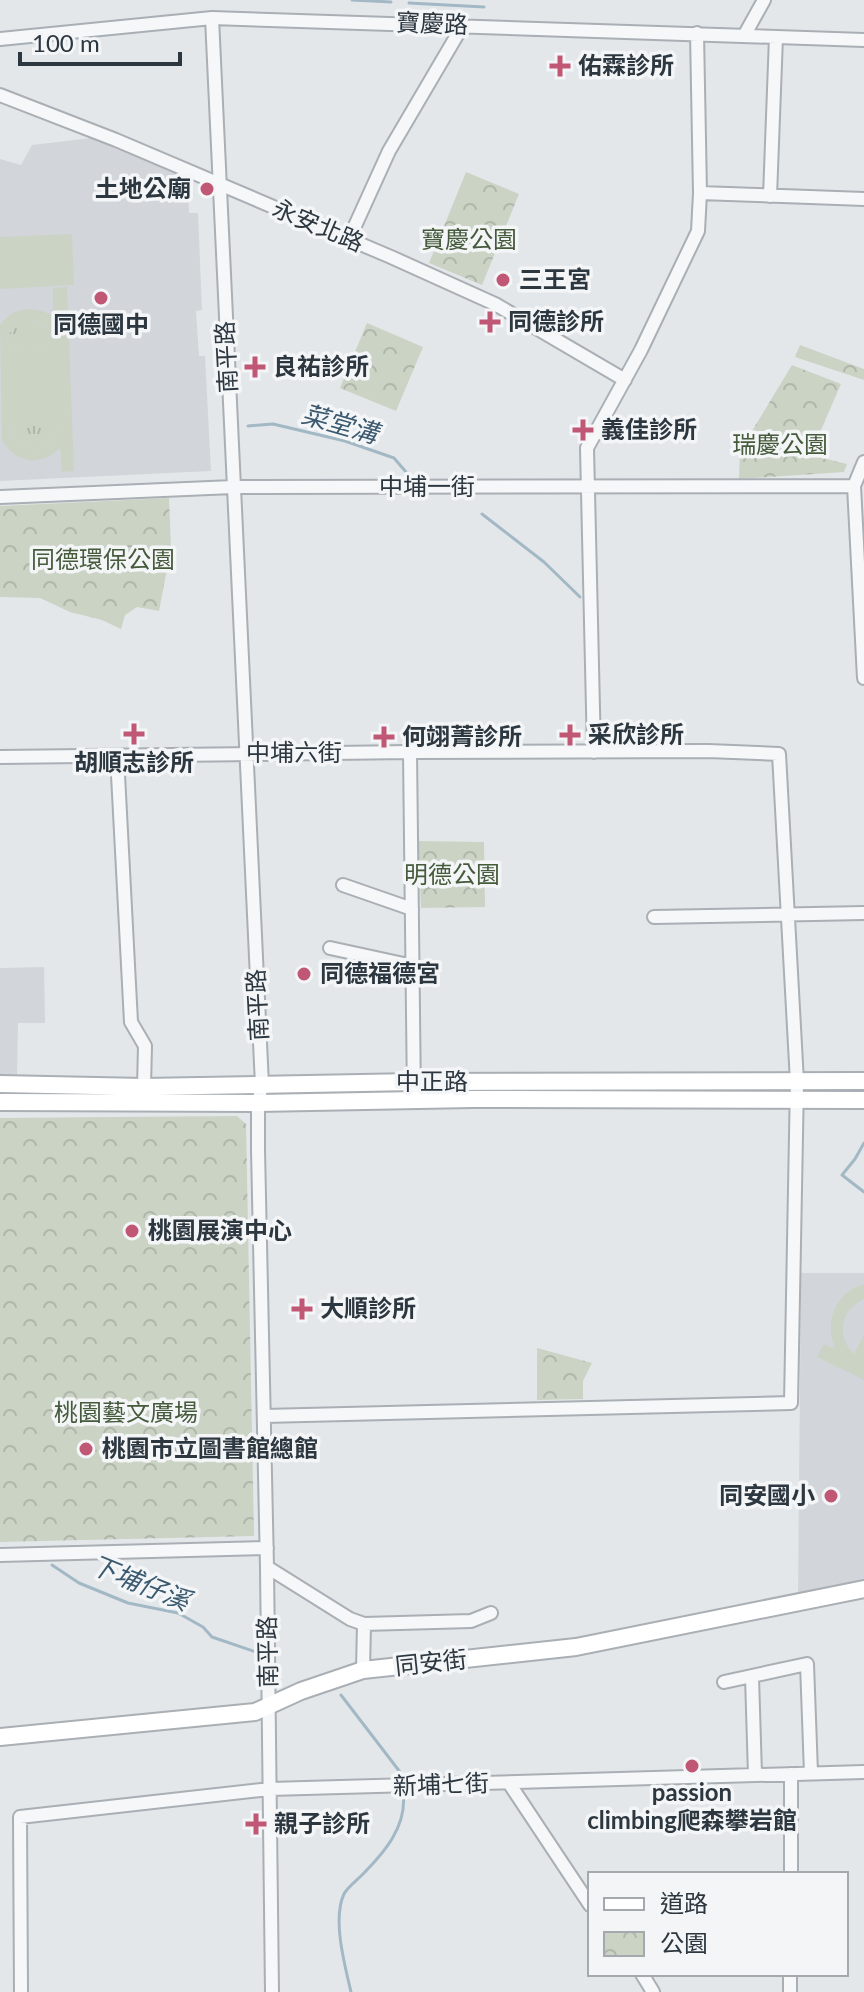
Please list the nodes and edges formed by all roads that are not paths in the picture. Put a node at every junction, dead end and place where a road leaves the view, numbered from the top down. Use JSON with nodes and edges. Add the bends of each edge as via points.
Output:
{"nodes":[{"id":1,"x":764,"y":0,"type":"edge"},
{"id":2,"x":212,"y":18,"type":"junction"},
{"id":3,"x":463,"y":25,"type":"junction"},
{"id":4,"x":697,"y":33,"type":"junction"},
{"id":5,"x":744,"y":36,"type":"junction"},
{"id":6,"x":776,"y":37,"type":"junction"},
{"id":7,"x":0,"y":39,"type":"edge"},
{"id":8,"x":864,"y":40,"type":"edge"},
{"id":9,"x":0,"y":95,"type":"edge"},
{"id":10,"x":219,"y":182,"type":"junction"},
{"id":11,"x":700,"y":193,"type":"junction"},
{"id":12,"x":770,"y":196,"type":"junction"},
{"id":13,"x":864,"y":199,"type":"edge"},
{"id":14,"x":349,"y":239,"type":"junction"},
{"id":15,"x":625,"y":380,"type":"junction"},
{"id":16,"x":864,"y":462,"type":"edge"},
{"id":17,"x":586,"y":486,"type":"junction"},
{"id":18,"x":854,"y":486,"type":"junction"},
{"id":19,"x":233,"y":487,"type":"junction"},
{"id":20,"x":0,"y":497,"type":"edge"},
{"id":21,"x":864,"y":678,"type":"edge"},
{"id":22,"x":410,"y":752,"type":"junction"},
{"id":23,"x":594,"y":752,"type":"junction"},
{"id":24,"x":246,"y":753,"type":"junction"},
{"id":25,"x":117,"y":756,"type":"junction"},
{"id":26,"x":0,"y":757,"type":"edge"},
{"id":27,"x":343,"y":885,"type":"dead end"},
{"id":28,"x":412,"y":909,"type":"junction"},
{"id":29,"x":864,"y":913,"type":"edge"},
{"id":30,"x":786,"y":914,"type":"junction"},
{"id":31,"x":654,"y":917,"type":"dead end"},
{"id":32,"x":330,"y":948,"type":"dead end"},
{"id":33,"x":413,"y":966,"type":"junction"},
{"id":34,"x":864,"y":1081,"type":"edge"},
{"id":35,"x":414,"y":1082,"type":"junction"},
{"id":36,"x":797,"y":1082,"type":"junction"},
{"id":37,"x":0,"y":1084,"type":"edge"},
{"id":38,"x":262,"y":1085,"type":"junction"},
{"id":39,"x":144,"y":1087,"type":"junction"},
{"id":40,"x":414,"y":1099,"type":"junction"},
{"id":41,"x":795,"y":1100,"type":"junction"},
{"id":42,"x":864,"y":1100,"type":"edge"},
{"id":43,"x":0,"y":1102,"type":"edge"},
{"id":44,"x":258,"y":1103,"type":"junction"},
{"id":45,"x":264,"y":1416,"type":"junction"},
{"id":46,"x":267,"y":1548,"type":"junction"},
{"id":47,"x":0,"y":1555,"type":"edge"},
{"id":48,"x":267,"y":1567,"type":"junction"},
{"id":49,"x":864,"y":1589,"type":"edge"},
{"id":50,"x":491,"y":1613,"type":"dead end"},
{"id":51,"x":364,"y":1624,"type":"junction"},
{"id":52,"x":363,"y":1670,"type":"junction"},
{"id":53,"x":752,"y":1677,"type":"junction"},
{"id":54,"x":724,"y":1682,"type":"dead end"},
{"id":55,"x":269,"y":1706,"type":"junction"},
{"id":56,"x":0,"y":1737,"type":"edge"},
{"id":57,"x":864,"y":1772,"type":"edge"},
{"id":58,"x":811,"y":1773,"type":"junction"},
{"id":59,"x":791,"y":1774,"type":"junction"},
{"id":60,"x":755,"y":1775,"type":"junction"},
{"id":61,"x":509,"y":1783,"type":"junction"},
{"id":62,"x":270,"y":1789,"type":"junction"},
{"id":63,"x":791,"y":1872,"type":"edge"},
{"id":64,"x":588,"y":1902,"type":"edge"},
{"id":65,"x":21,"y":1992,"type":"edge"},
{"id":66,"x":272,"y":1992,"type":"edge"}],
"edges":[{"from":1,"to":5,"type":"street"},
{"from":2,"to":3,"type":"street","name":"寶慶路"},
{"from":2,"to":7,"type":"street","name":"寶慶路"},
{"from":2,"to":10,"type":"street","name":"南平路"},
{"from":3,"to":4,"type":"street","name":"寶慶路"},
{"from":3,"to":14,"type":"street","via":[[389,151]]},
{"from":4,"to":5,"type":"street","name":"寶慶路"},
{"from":4,"to":11,"type":"street"},
{"from":5,"to":6,"type":"street","name":"寶慶路"},
{"from":6,"to":8,"type":"street","name":"寶慶路"},
{"from":6,"to":12,"type":"street"},
{"from":9,"to":10,"type":"street","name":"永安北路"},
{"from":10,"to":14,"type":"street","name":"永安北路"},
{"from":10,"to":19,"type":"street","name":"南平路"},
{"from":11,"to":12,"type":"street"},
{"from":11,"to":15,"type":"street","via":[[698,231]]},
{"from":12,"to":13,"type":"street"},
{"from":14,"to":15,"type":"street","name":"永安北路","via":[[495,304]]},
{"from":15,"to":17,"type":"street","via":[[587,448]]},
{"from":16,"to":18,"type":"street"},
{"from":17,"to":18,"type":"street","name":"中埔一街"},
{"from":17,"to":19,"type":"street","name":"中埔一街"},
{"from":17,"to":23,"type":"street"},
{"from":18,"to":21,"type":"street"},
{"from":19,"to":20,"type":"street","name":"中埔一街"},
{"from":19,"to":24,"type":"street","name":"南平路"},
{"from":22,"to":23,"type":"street","name":"中埔六街"},
{"from":22,"to":24,"type":"street","name":"中埔六街"},
{"from":22,"to":28,"type":"street"},
{"from":23,"to":30,"type":"street","name":"中埔六街","via":[[779,754]]},
{"from":24,"to":25,"type":"street","name":"中埔六街"},
{"from":24,"to":38,"type":"street","name":"南平路"},
{"from":25,"to":26,"type":"street","name":"中埔六街"},
{"from":25,"to":39,"type":"street","via":[[131,1022],[145,1046]]},
{"from":27,"to":28,"type":"street"},
{"from":28,"to":33,"type":"street"},
{"from":29,"to":30,"type":"street"},
{"from":30,"to":31,"type":"street"},
{"from":30,"to":36,"type":"street"},
{"from":32,"to":33,"type":"street"},
{"from":33,"to":35,"type":"street"},
{"from":34,"to":36,"type":"street","name":"中正路"},
{"from":35,"to":36,"type":"street","name":"中正路"},
{"from":35,"to":38,"type":"street","name":"中正路"},
{"from":35,"to":40,"type":"street"},
{"from":36,"to":41,"type":"street"},
{"from":37,"to":39,"type":"street","name":"中正路"},
{"from":38,"to":39,"type":"street","name":"中正路"},
{"from":38,"to":44,"type":"street","name":"南平路"},
{"from":40,"to":41,"type":"street","name":"中正路"},
{"from":40,"to":44,"type":"street","name":"中正路"},
{"from":41,"to":42,"type":"street","name":"中正路"},
{"from":41,"to":45,"type":"street","via":[[791,1403]]},
{"from":43,"to":44,"type":"street","name":"中正路"},
{"from":44,"to":45,"type":"street","name":"南平路"},
{"from":45,"to":46,"type":"street","name":"南平路"},
{"from":46,"to":47,"type":"street"},
{"from":46,"to":48,"type":"street","name":"南平路"},
{"from":48,"to":51,"type":"street"},
{"from":48,"to":55,"type":"street","name":"南平路"},
{"from":49,"to":52,"type":"street","name":"同安街","via":[[576,1647]]},
{"from":50,"to":51,"type":"street","via":[[471,1621]]},
{"from":51,"to":52,"type":"street"},
{"from":52,"to":55,"type":"street","name":"同安街"},
{"from":53,"to":54,"type":"street"},
{"from":53,"to":58,"type":"street","via":[[807,1664]]},
{"from":53,"to":60,"type":"street"},
{"from":55,"to":56,"type":"street","name":"同安街","via":[[230,1715]]},
{"from":55,"to":62,"type":"street","name":"南平路"},
{"from":57,"to":58,"type":"street","name":"新埔七街"},
{"from":58,"to":59,"type":"street","name":"新埔七街"},
{"from":59,"to":60,"type":"street","name":"新埔七街"},
{"from":59,"to":63,"type":"street"},
{"from":60,"to":61,"type":"street","name":"新埔七街"},
{"from":61,"to":62,"type":"street","name":"新埔七街"},
{"from":61,"to":64,"type":"street"},
{"from":62,"to":65,"type":"street","name":"新埔七街","via":[[20,1817]]},
{"from":62,"to":66,"type":"street","name":"南平路"}]}
